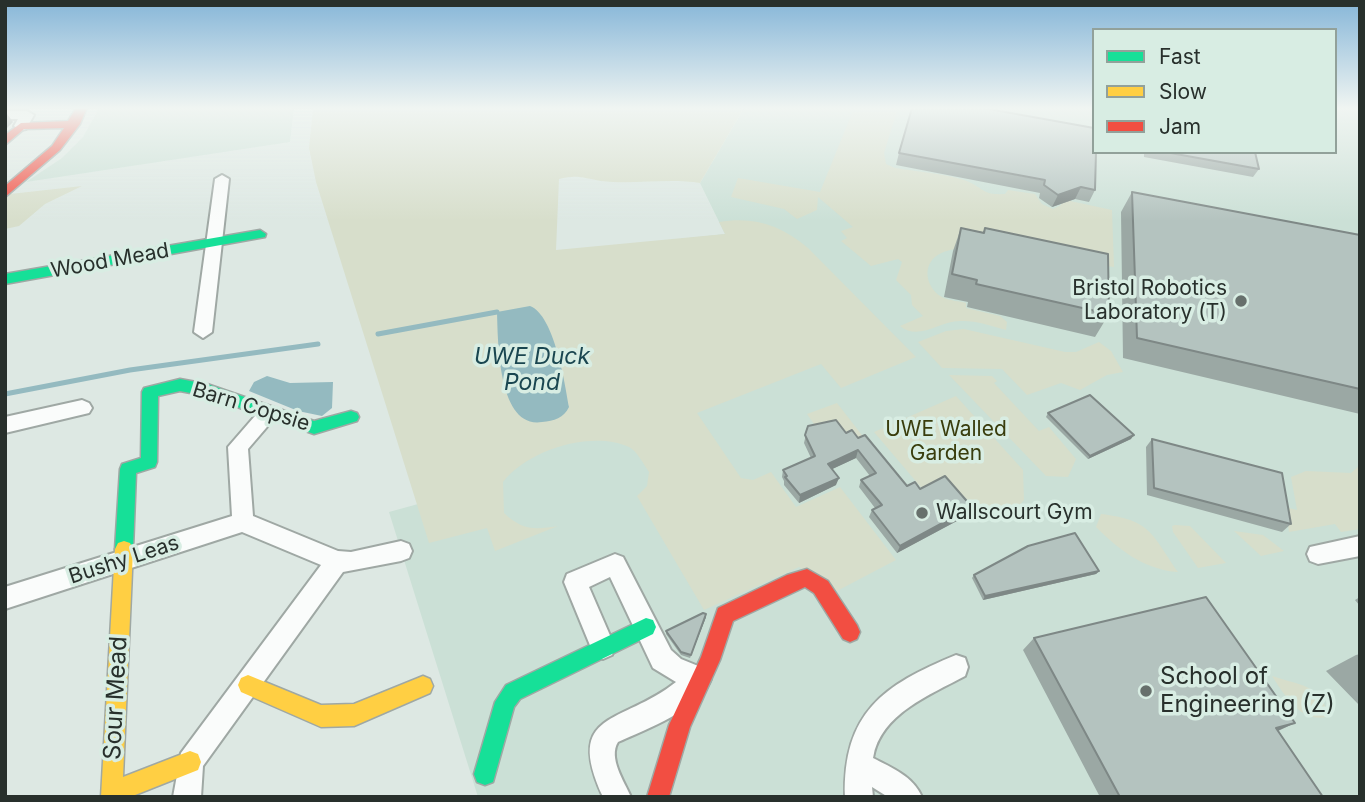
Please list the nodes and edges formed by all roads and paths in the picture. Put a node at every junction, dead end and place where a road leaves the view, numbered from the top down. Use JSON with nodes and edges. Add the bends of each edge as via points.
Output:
{"nodes":[{"id":1,"x":58,"y":145,"type":"edge"},
{"id":2,"x":222,"y":179,"type":"dead end"},
{"id":3,"x":5,"y":193,"type":"edge"},
{"id":4,"x":260,"y":234,"type":"dead end"},
{"id":5,"x":214,"y":242,"type":"junction"},
{"id":6,"x":5,"y":279,"type":"edge"},
{"id":7,"x":203,"y":332,"type":"dead end"},
{"id":8,"x":82,"y":408,"type":"dead end"},
{"id":9,"x":268,"y":414,"type":"junction"},
{"id":10,"x":351,"y":417,"type":"dead end"},
{"id":11,"x":5,"y":425,"type":"edge"},
{"id":12,"x":243,"y":522,"type":"junction"},
{"id":13,"x":1360,"y":546,"type":"edge"},
{"id":14,"x":401,"y":551,"type":"dead end"},
{"id":15,"x":1318,"y":554,"type":"dead end"},
{"id":16,"x":124,"y":560,"type":"junction"},
{"id":17,"x":337,"y":561,"type":"junction"},
{"id":18,"x":5,"y":598,"type":"edge"},
{"id":19,"x":646,"y":627,"type":"junction"},
{"id":20,"x":850,"y":632,"type":"dead end"},
{"id":21,"x":603,"y":647,"type":"junction"},
{"id":22,"x":956,"y":667,"type":"dead end"},
{"id":23,"x":699,"y":679,"type":"junction"},
{"id":24,"x":247,"y":685,"type":"junction"},
{"id":25,"x":423,"y":686,"type":"dead end"},
{"id":26,"x":190,"y":762,"type":"junction"},
{"id":27,"x":859,"y":765,"type":"junction"},
{"id":28,"x":485,"y":774,"type":"dead end"},
{"id":29,"x":187,"y":797,"type":"edge"},
{"id":30,"x":617,"y":797,"type":"edge"},
{"id":31,"x":658,"y":797,"type":"edge"},
{"id":32,"x":859,"y":797,"type":"edge"},
{"id":33,"x":908,"y":797,"type":"edge"}],
"edges":[{"from":1,"to":3,"type":"street"},
{"from":2,"to":5,"type":"street"},
{"from":4,"to":5,"type":"street","name":"Wood Mead"},
{"from":5,"to":6,"type":"street","name":"Wood Mead"},
{"from":5,"to":7,"type":"street"},
{"from":8,"to":11,"type":"street"},
{"from":9,"to":10,"type":"street","name":"Barn Copsie","via":[[314,428]]},
{"from":9,"to":12,"type":"street","via":[[238,447]]},
{"from":9,"to":16,"type":"street","name":"Barn Copsie","via":[[207,390],[180,385],[150,392],[149,462],[128,469]]},
{"from":12,"to":16,"type":"street","name":"Bushy Leas"},
{"from":12,"to":17,"type":"street"},
{"from":13,"to":15,"type":"street"},
{"from":14,"to":17,"type":"street"},
{"from":16,"to":18,"type":"street","name":"Bushy Leas"},
{"from":16,"to":26,"type":"street","name":"Sour Mead","via":[[111,793]]},
{"from":17,"to":24,"type":"street"},
{"from":19,"to":21,"type":"street"},
{"from":19,"to":21,"type":"street","via":[[615,564],[575,582]]},
{"from":19,"to":23,"type":"street","via":[[667,664]]},
{"from":20,"to":23,"type":"street","via":[[817,583],[801,578],[725,615]]},
{"from":21,"to":28,"type":"street","via":[[508,696]]},
{"from":22,"to":27,"type":"street","via":[[877,716],[868,728]]},
{"from":23,"to":30,"type":"street","via":[[673,702],[603,739],[601,757]]},
{"from":23,"to":31,"type":"street"},
{"from":24,"to":25,"type":"street","via":[[321,716],[354,715]]},
{"from":24,"to":26,"type":"street"},
{"from":26,"to":29,"type":"street"},
{"from":27,"to":32,"type":"street"},
{"from":27,"to":33,"type":"street"}]}
